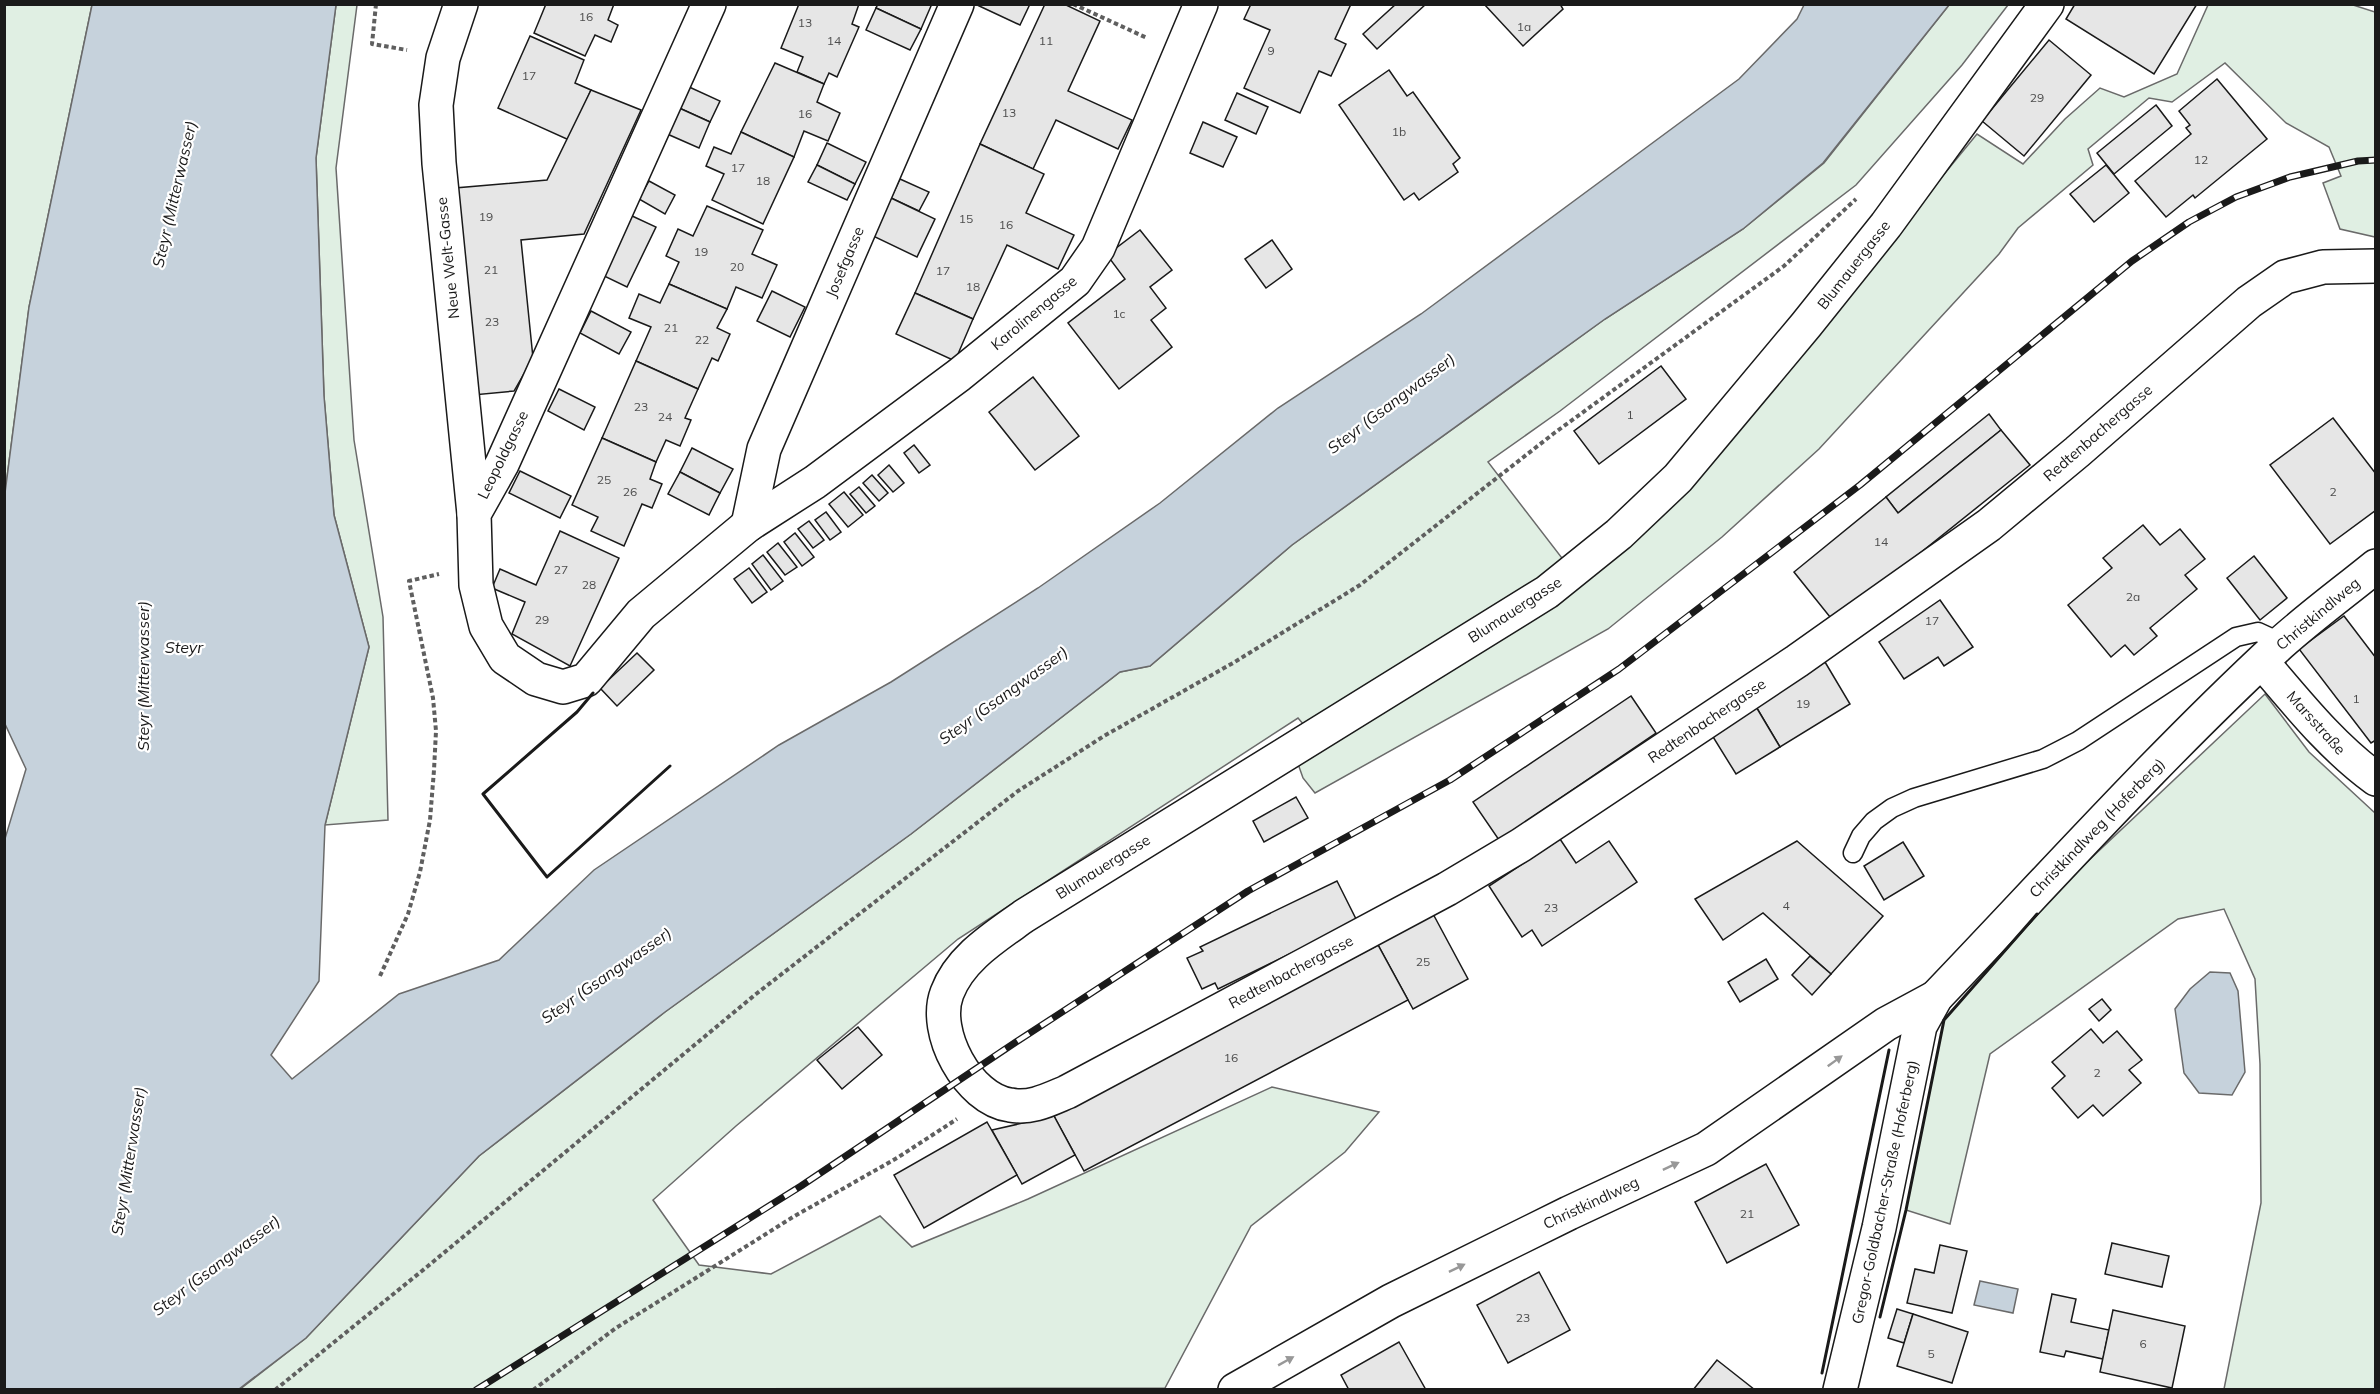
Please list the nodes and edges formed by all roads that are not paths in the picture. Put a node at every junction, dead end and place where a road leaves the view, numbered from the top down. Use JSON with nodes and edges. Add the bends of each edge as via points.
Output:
{"nodes":[{"id":1,"x":461,"y":4,"type":"edge"},
{"id":2,"x":709,"y":4,"type":"edge"},
{"id":3,"x":957,"y":4,"type":"edge"},
{"id":4,"x":1201,"y":4,"type":"edge"},
{"id":5,"x":2047,"y":4,"type":"edge"},
{"id":6,"x":2376,"y":266,"type":"edge"},
{"id":7,"x":474,"y":514,"type":"junction"},
{"id":8,"x":748,"y":525,"type":"junction"},
{"id":9,"x":2376,"y":566,"type":"edge"},
{"id":10,"x":2272,"y":652,"type":"junction"},
{"id":11,"x":2376,"y":779,"type":"edge"},
{"id":12,"x":1852,"y":854,"type":"dead end"},
{"id":13,"x":1936,"y":997,"type":"junction"},
{"id":14,"x":989,"y":1099,"type":"joint"},
{"id":15,"x":1235,"y":1389,"type":"edge"},
{"id":16,"x":1840,"y":1389,"type":"edge"}],
"edges":[{"from":1,"to":7,"type":"street","name":"Neue Welt-Gasse","via":[[443,57],[436,105]]},
{"from":2,"to":7,"type":"street","name":"Leopoldgasse","via":[[502,464]]},
{"from":3,"to":8,"type":"street","name":"Josefgasse","via":[[764,449]]},
{"from":4,"to":8,"type":"street","name":"Karolinengasse","via":[[1098,248],[1075,281],[959,375],[814,482]]},
{"from":5,"to":14,"type":"street","name":"Blumauergasse","via":[[1886,225],[1806,325],[1678,478],[1618,534],[1547,592],[1024,916],[962,966],[946,994],[943,1020],[951,1048],[967,1077]]},
{"from":6,"to":14,"type":"street","name":"Redtenbachergasse","via":[[2323,267],[2285,277],[2249,303],[1989,525],[1797,661],[1521,845],[1447,889],[1067,1092],[1034,1106]]},
{"from":7,"to":8,"type":"street","name":"Leopoldgasse","via":[[476,585],[486,626],[505,658],[536,679],[563,687],[586,680],[641,614]]},
{"from":9,"to":10,"type":"street","name":"Christkindlweg"},
{"from":10,"to":11,"type":"street","name":"Marsstraße","via":[[2324,734],[2349,760]]},
{"from":10,"to":12,"type":"lane","via":[[2258,632],[2236,637],[2078,741],[2043,759],[1892,808],[1874,821]]},
{"from":10,"to":13,"type":"street","name":"Christkindlweg (Hoferberg)","via":[[2158,764]]},
{"from":15,"to":13,"type":"street","name":"Christkindlweg","one_way":true,"via":[[1391,1301],[1706,1149],[1886,1024]]},
{"from":13,"to":16,"type":"street","name":"Gregor-Goldbacher-Straße (Hoferberg)","via":[[1920,1026],[1879,1227]]}]}
